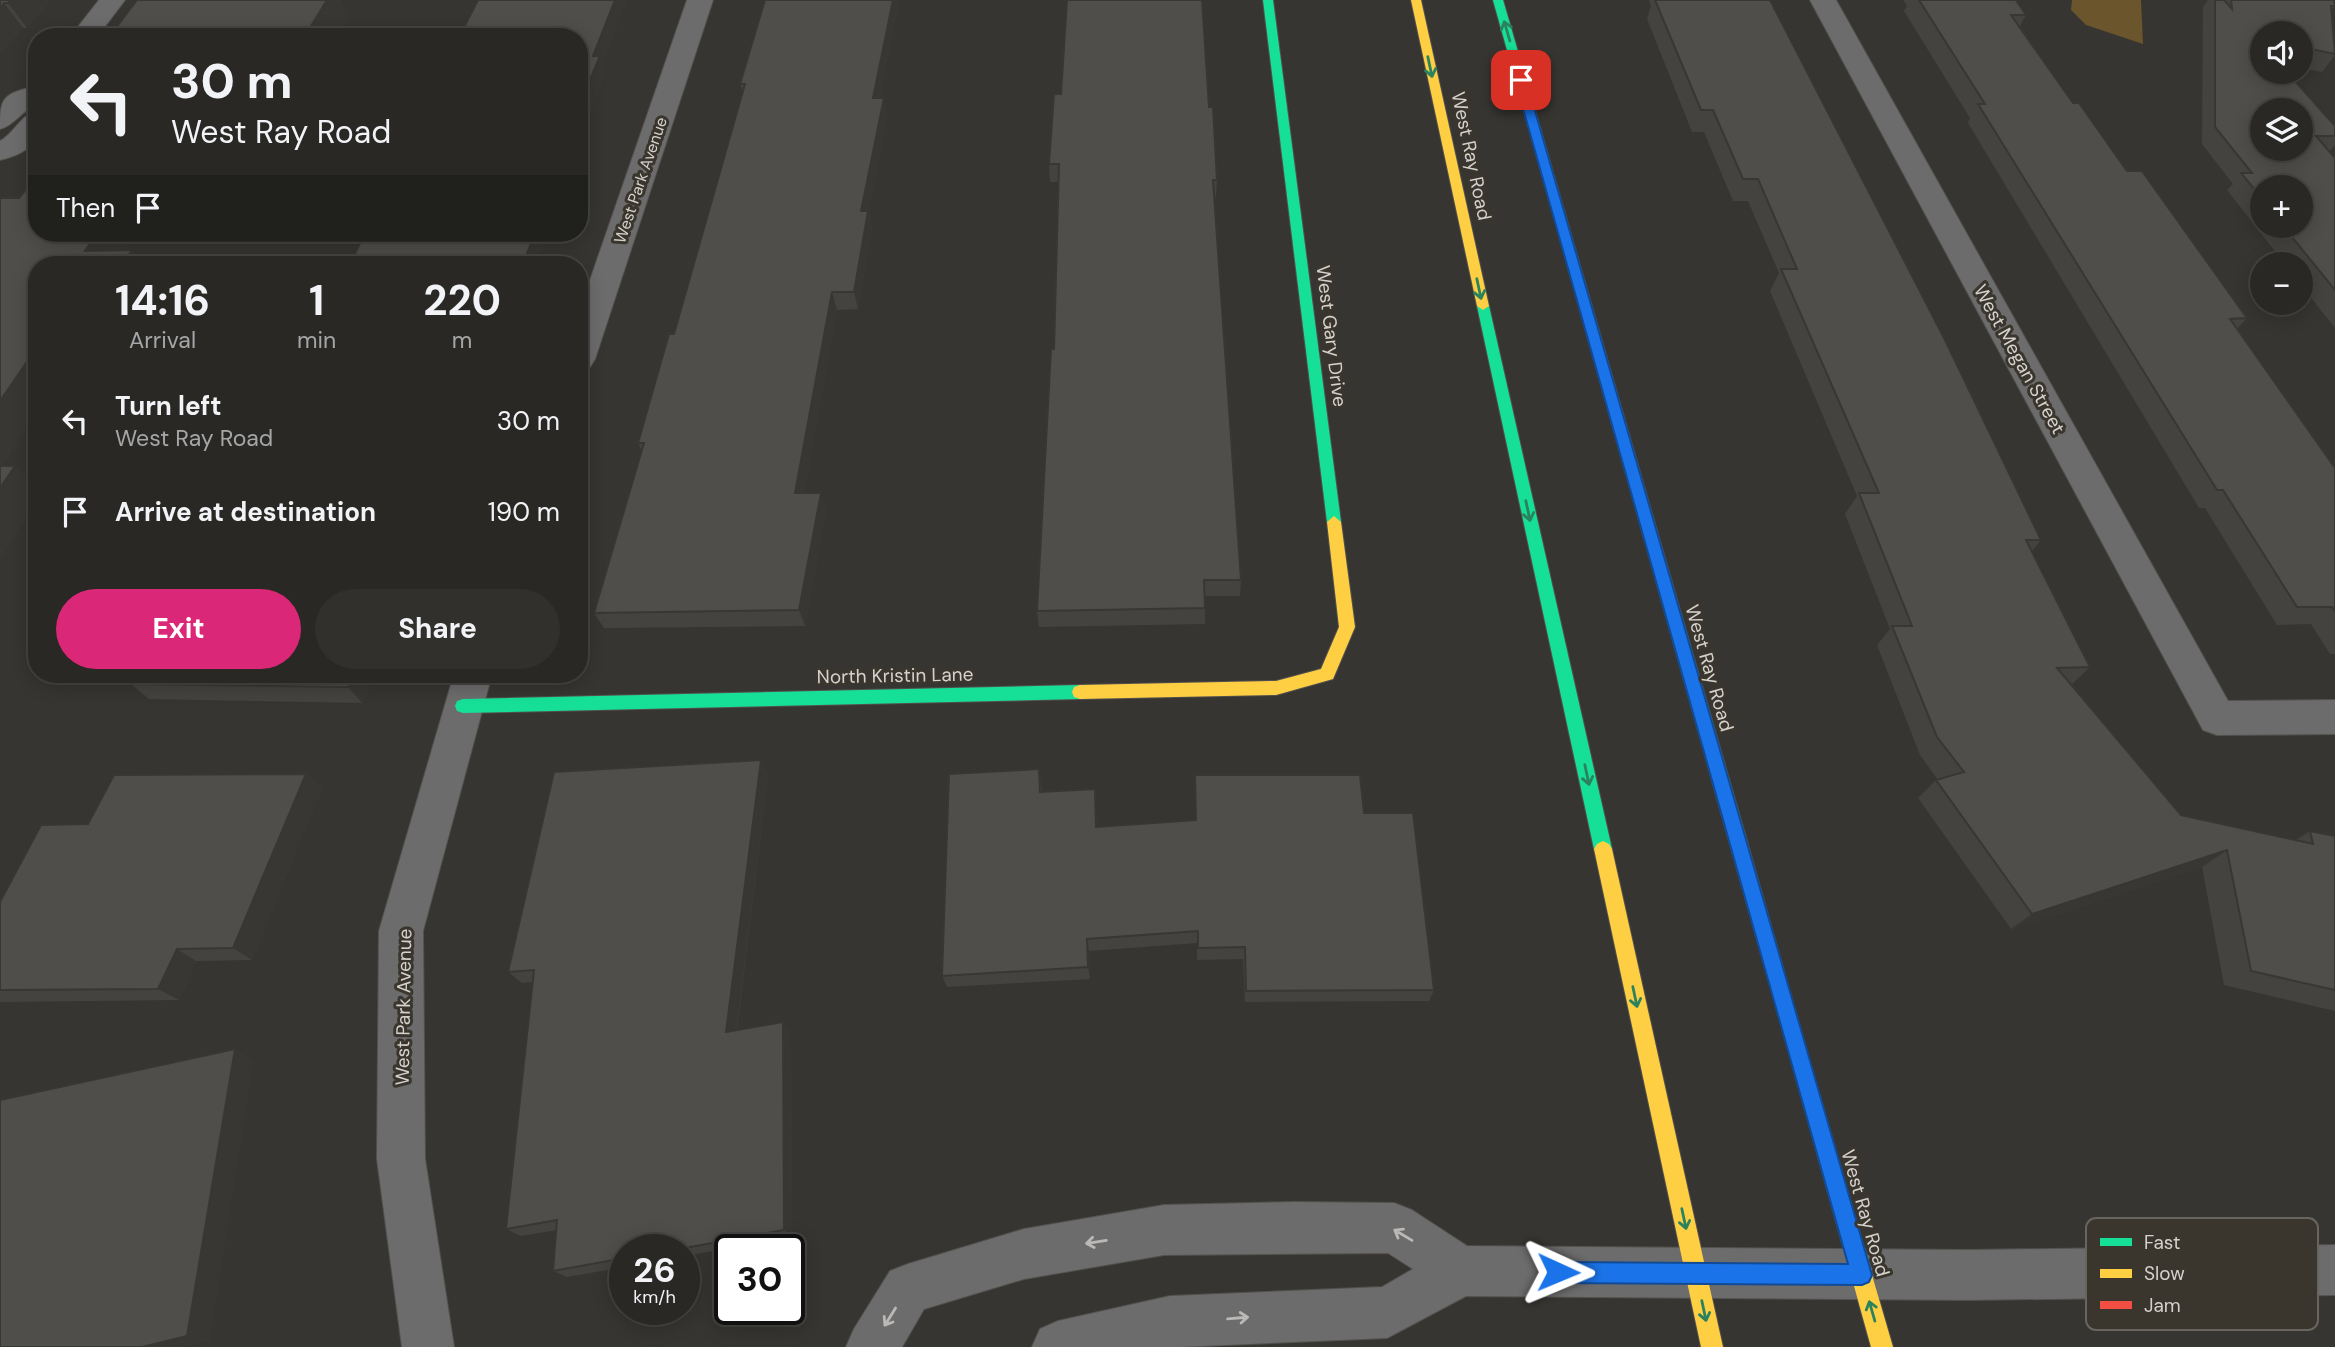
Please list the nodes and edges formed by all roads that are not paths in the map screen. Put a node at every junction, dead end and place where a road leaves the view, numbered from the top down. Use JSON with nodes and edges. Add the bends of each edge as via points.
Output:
{"nodes":[{"id":1,"x":112,"y":0,"type":"edge"},
{"id":2,"x":700,"y":0,"type":"edge"},
{"id":3,"x":1268,"y":0,"type":"edge"},
{"id":4,"x":1416,"y":0,"type":"edge"},
{"id":5,"x":1498,"y":0,"type":"edge"},
{"id":6,"x":1823,"y":0,"type":"edge"},
{"id":7,"x":90,"y":28,"type":"edge"},
{"id":8,"x":28,"y":98,"type":"edge"},
{"id":9,"x":0,"y":121,"type":"edge"},
{"id":10,"x":28,"y":129,"type":"edge"},
{"id":11,"x":0,"y":152,"type":"edge"},
{"id":12,"x":588,"y":332,"type":"edge"},
{"id":13,"x":1327,"y":674,"type":"joint"},
{"id":14,"x":468,"y":690,"type":"edge"},
{"id":15,"x":2335,"y":717,"type":"edge"},
{"id":16,"x":1461,"y":1271,"type":"junction"},
{"id":17,"x":2086,"y":1273,"type":"edge"},
{"id":18,"x":1696,"y":1275,"type":"junction"},
{"id":19,"x":1862,"y":1275,"type":"junction"},
{"id":20,"x":428,"y":1347,"type":"edge"},
{"id":21,"x":872,"y":1347,"type":"edge"},
{"id":22,"x":1058,"y":1347,"type":"edge"},
{"id":23,"x":1712,"y":1347,"type":"edge"},
{"id":24,"x":1882,"y":1347,"type":"edge"}],
"edges":[{"from":1,"to":7,"type":"street"},
{"from":2,"to":12,"type":"street","name":"West Park Avenue"},
{"from":3,"to":13,"type":"main road","name":"West Gary Drive","via":[[1347,627]]},
{"from":4,"to":18,"type":"main road","name":"West Ray Road","one_way":true},
{"from":19,"to":5,"type":"main road","name":"West Ray Road","one_way":true},
{"from":6,"to":15,"type":"street","name":"West Megan Street","via":[[2217,718]]},
{"from":8,"to":9,"type":"street","via":[[14,104]]},
{"from":10,"to":11,"type":"street","via":[[18,142]]},
{"from":13,"to":14,"type":"main road","name":"North Kristin Lane","via":[[1276,688]]},
{"from":14,"to":20,"type":"street","name":"West Park Avenue","via":[[401,930],[401,1159]]},
{"from":16,"to":18,"type":"street"},
{"from":16,"to":21,"type":"street","one_way":true,"via":[[1394,1228],[1164,1230],[1024,1254],[908,1290]]},
{"from":22,"to":16,"type":"street","one_way":true,"via":[[1170,1322],[1387,1312]]},
{"from":17,"to":19,"type":"street"},
{"from":18,"to":19,"type":"street"},
{"from":18,"to":23,"type":"main road","name":"West Ray Road","one_way":true},
{"from":24,"to":19,"type":"main road","name":"West Ray Road","one_way":true}]}
